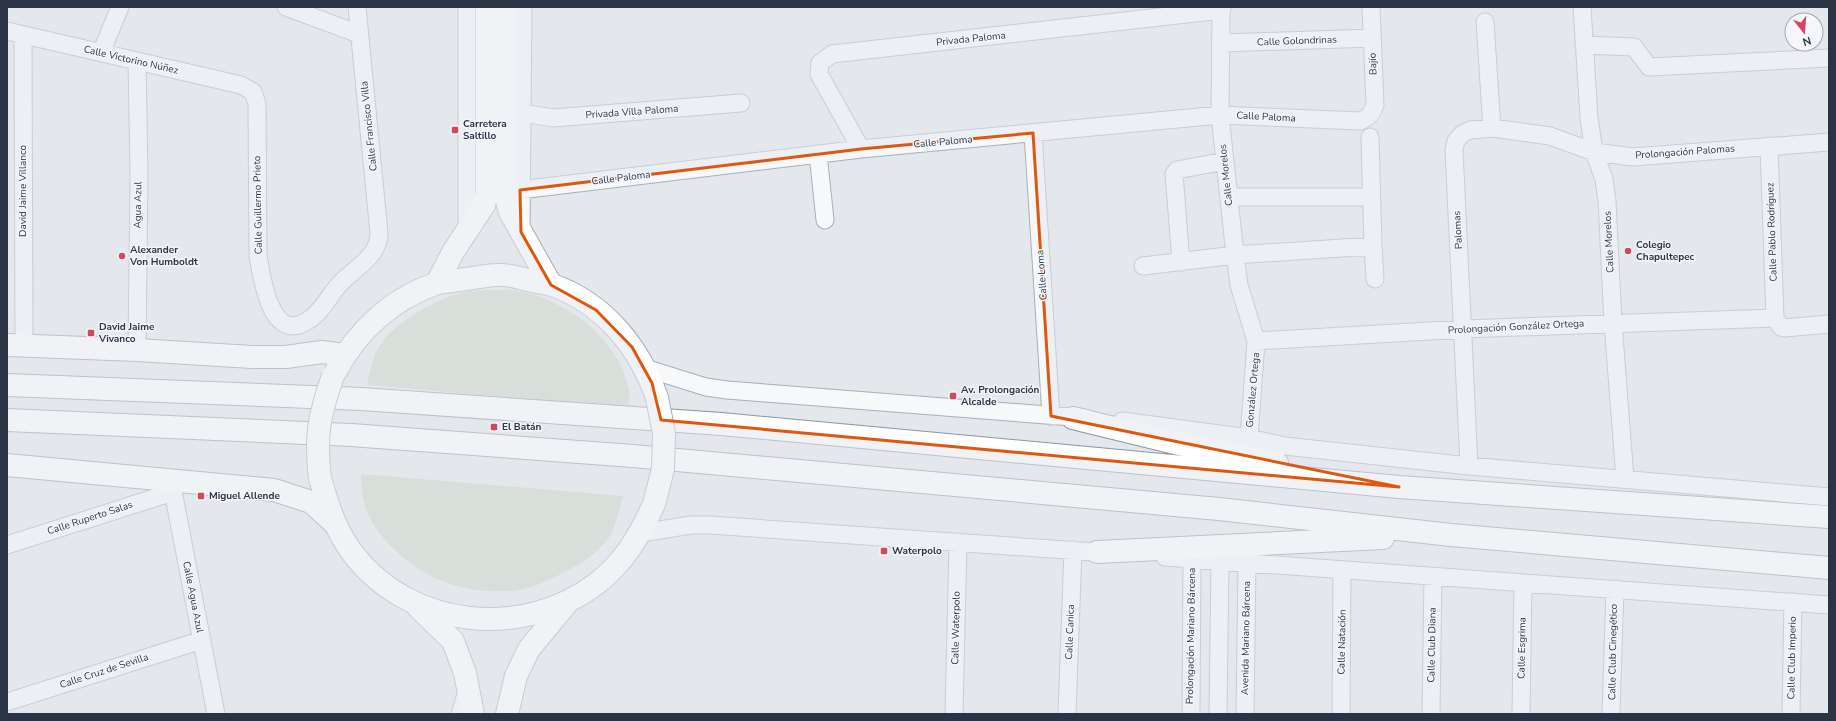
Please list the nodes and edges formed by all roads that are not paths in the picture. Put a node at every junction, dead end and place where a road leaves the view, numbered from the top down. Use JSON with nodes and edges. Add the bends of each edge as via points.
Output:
{"nodes":[{"id":1,"x":120,"y":7,"type":"edge"},
{"id":2,"x":286,"y":7,"type":"edge"},
{"id":3,"x":357,"y":7,"type":"edge"},
{"id":4,"x":467,"y":7,"type":"edge"},
{"id":5,"x":487,"y":7,"type":"edge"},
{"id":6,"x":505,"y":7,"type":"edge"},
{"id":7,"x":523,"y":7,"type":"edge"},
{"id":8,"x":1371,"y":7,"type":"edge"},
{"id":9,"x":1582,"y":7,"type":"edge"},
{"id":10,"x":1222,"y":9,"type":"edge"},
{"id":11,"x":1485,"y":22,"type":"dead end"},
{"id":12,"x":7,"y":31,"type":"edge"},
{"id":13,"x":359,"y":34,"type":"junction"},
{"id":14,"x":24,"y":35,"type":"junction"},
{"id":15,"x":1372,"y":38,"type":"junction"},
{"id":16,"x":1222,"y":43,"type":"junction"},
{"id":17,"x":1584,"y":45,"type":"junction"},
{"id":18,"x":101,"y":53,"type":"junction"},
{"id":19,"x":1829,"y":58,"type":"edge"},
{"id":20,"x":137,"y":61,"type":"junction"},
{"id":21,"x":253,"y":92,"type":"joint"},
{"id":22,"x":741,"y":104,"type":"dead end"},
{"id":23,"x":523,"y":113,"type":"junction"},
{"id":24,"x":1220,"y":115,"type":"junction"},
{"id":25,"x":1367,"y":118,"type":"joint"},
{"id":26,"x":1492,"y":128,"type":"junction"},
{"id":27,"x":1033,"y":134,"type":"junction"},
{"id":28,"x":1462,"y":134,"type":"joint"},
{"id":29,"x":1370,"y":137,"type":"dead end"},
{"id":30,"x":1829,"y":142,"type":"edge"},
{"id":31,"x":1769,"y":146,"type":"junction"},
{"id":32,"x":861,"y":149,"type":"junction"},
{"id":33,"x":1594,"y":152,"type":"junction"},
{"id":34,"x":818,"y":154,"type":"junction"},
{"id":35,"x":1225,"y":161,"type":"junction"},
{"id":36,"x":520,"y":190,"type":"junction"},
{"id":37,"x":1229,"y":197,"type":"junction"},
{"id":38,"x":1371,"y":197,"type":"junction"},
{"id":39,"x":825,"y":220,"type":"dead end"},
{"id":40,"x":467,"y":230,"type":"junction"},
{"id":41,"x":521,"y":232,"type":"junction"},
{"id":42,"x":1372,"y":246,"type":"junction"},
{"id":43,"x":1235,"y":255,"type":"junction"},
{"id":44,"x":1181,"y":262,"type":"junction"},
{"id":45,"x":1143,"y":266,"type":"dead end"},
{"id":46,"x":1375,"y":279,"type":"dead end"},
{"id":47,"x":437,"y":283,"type":"junction"},
{"id":48,"x":551,"y":285,"type":"junction"},
{"id":49,"x":275,"y":316,"type":"joint"},
{"id":50,"x":1775,"y":318,"type":"junction"},
{"id":51,"x":1613,"y":323,"type":"junction"},
{"id":52,"x":1829,"y":324,"type":"edge"},
{"id":53,"x":1464,"y":329,"type":"junction"},
{"id":54,"x":1256,"y":341,"type":"junction"},
{"id":55,"x":15,"y":346,"type":"edge"},
{"id":56,"x":137,"y":350,"type":"junction"},
{"id":57,"x":344,"y":356,"type":"junction"},
{"id":58,"x":645,"y":368,"type":"junction"},
{"id":59,"x":7,"y":385,"type":"edge"},
{"id":60,"x":1051,"y":416,"type":"junction"},
{"id":61,"x":1073,"y":418,"type":"junction"},
{"id":62,"x":7,"y":420,"type":"edge"},
{"id":63,"x":1249,"y":438,"type":"junction"},
{"id":64,"x":7,"y":465,"type":"edge"},
{"id":65,"x":1469,"y":466,"type":"junction"},
{"id":66,"x":1625,"y":479,"type":"junction"},
{"id":67,"x":172,"y":486,"type":"junction"},
{"id":68,"x":1399,"y":487,"type":"junction"},
{"id":69,"x":1829,"y":497,"type":"edge"},
{"id":70,"x":1829,"y":517,"type":"edge"},
{"id":71,"x":335,"y":524,"type":"junction"},
{"id":72,"x":641,"y":533,"type":"junction"},
{"id":73,"x":1451,"y":535,"type":"junction"},
{"id":74,"x":958,"y":542,"type":"junction"},
{"id":75,"x":7,"y":545,"type":"edge"},
{"id":76,"x":1073,"y":550,"type":"junction"},
{"id":77,"x":1097,"y":552,"type":"junction"},
{"id":78,"x":1192,"y":559,"type":"junction"},
{"id":79,"x":1220,"y":561,"type":"junction"},
{"id":80,"x":1247,"y":563,"type":"junction"},
{"id":81,"x":1829,"y":568,"type":"edge"},
{"id":82,"x":1342,"y":570,"type":"junction"},
{"id":83,"x":1433,"y":576,"type":"junction"},
{"id":84,"x":1523,"y":583,"type":"junction"},
{"id":85,"x":1614,"y":589,"type":"junction"},
{"id":86,"x":412,"y":602,"type":"junction"},
{"id":87,"x":568,"y":602,"type":"junction"},
{"id":88,"x":1793,"y":602,"type":"junction"},
{"id":89,"x":1829,"y":605,"type":"edge"},
{"id":90,"x":202,"y":640,"type":"junction"},
{"id":91,"x":468,"y":688,"type":"junction"},
{"id":92,"x":512,"y":691,"type":"junction"},
{"id":93,"x":7,"y":702,"type":"edge"},
{"id":94,"x":216,"y":714,"type":"edge"},
{"id":95,"x":460,"y":714,"type":"edge"},
{"id":96,"x":473,"y":714,"type":"edge"},
{"id":97,"x":507,"y":714,"type":"edge"},
{"id":98,"x":516,"y":714,"type":"edge"},
{"id":99,"x":954,"y":714,"type":"edge"},
{"id":100,"x":1067,"y":714,"type":"edge"},
{"id":101,"x":1191,"y":714,"type":"edge"},
{"id":102,"x":1218,"y":714,"type":"edge"},
{"id":103,"x":1245,"y":714,"type":"edge"},
{"id":104,"x":1341,"y":714,"type":"edge"},
{"id":105,"x":1431,"y":714,"type":"edge"},
{"id":106,"x":1521,"y":714,"type":"edge"},
{"id":107,"x":1611,"y":714,"type":"edge"},
{"id":108,"x":1791,"y":714,"type":"edge"}],
"edges":[{"from":1,"to":18,"type":"street"},
{"from":2,"to":13,"type":"street"},
{"from":3,"to":13,"type":"street","name":"Calle Francisco Villa"},
{"from":4,"to":40,"type":"street"},
{"from":5,"to":40,"type":"main road","via":[[487,193],[484,205]]},
{"from":6,"to":41,"type":"main road","via":[[505,194],[510,212]]},
{"from":7,"to":23,"type":"street"},
{"from":8,"to":15,"type":"street","name":"Bajío"},
{"from":9,"to":17,"type":"street","name":"Calle Morelos"},
{"from":10,"to":16,"type":"street","name":"Calle Morelos"},
{"from":10,"to":32,"type":"street","name":"Privada Paloma","via":[[832,54],[820,63],[819,74]]},
{"from":11,"to":26,"type":"street"},
{"from":12,"to":14,"type":"street","name":"Calle Victorino Núñez"},
{"from":13,"to":49,"type":"street","name":"Calle Francisco Villa","via":[[380,233],[378,245],[372,255],[338,286],[308,321],[291,326]]},
{"from":14,"to":18,"type":"street","name":"Calle Victorino Núñez"},
{"from":14,"to":55,"type":"street","name":"David Jaime Villanco"},
{"from":15,"to":16,"type":"street","name":"Calle Golondrinas"},
{"from":15,"to":25,"type":"street","name":"Bajío","via":[[1375,105]]},
{"from":16,"to":24,"type":"street","name":"Calle Morelos"},
{"from":17,"to":19,"type":"street","via":[[1634,47],[1649,67]]},
{"from":17,"to":33,"type":"street","name":"Calle Morelos"},
{"from":18,"to":20,"type":"street","name":"Calle Victorino Núñez"},
{"from":20,"to":21,"type":"street","name":"Calle Victorino Núñez","via":[[241,85]]},
{"from":20,"to":56,"type":"street","name":"Agua Azul"},
{"from":21,"to":49,"type":"street","name":"Calle Guillermo Prieto","via":[[257,104],[258,256],[267,296]]},
{"from":22,"to":23,"type":"street","name":"Privada Villa Paloma","via":[[553,118]]},
{"from":23,"to":36,"type":"street"},
{"from":24,"to":25,"type":"street","name":"Calle Paloma","via":[[1352,122]]},
{"from":24,"to":27,"type":"street","name":"Calle Paloma"},
{"from":24,"to":35,"type":"street","name":"Calle Morelos"},
{"from":26,"to":28,"type":"street","name":"Prolongación Palomas","via":[[1470,130]]},
{"from":26,"to":33,"type":"street","name":"Prolongación Palomas","via":[[1550,136]]},
{"from":27,"to":32,"type":"street","name":"Calle Paloma"},
{"from":27,"to":60,"type":"street","name":"Calle Loma"},
{"from":28,"to":53,"type":"street","name":"Palomas","via":[[1456,141],[1454,150]]},
{"from":29,"to":38,"type":"street"},
{"from":30,"to":31,"type":"street","name":"Prolongación Palomas"},
{"from":31,"to":33,"type":"street","name":"Prolongación Palomas","via":[[1632,157]]},
{"from":31,"to":50,"type":"street","name":"Calle Pablo Rodríguez"},
{"from":32,"to":34,"type":"street","name":"Calle Paloma"},
{"from":33,"to":51,"type":"street","name":"Calle Morelos","via":[[1604,179],[1607,201]]},
{"from":34,"to":36,"type":"street","name":"Calle Paloma"},
{"from":34,"to":39,"type":"street"},
{"from":35,"to":37,"type":"street","name":"Calle Morelos"},
{"from":35,"to":44,"type":"street","via":[[1177,170],[1174,174]]},
{"from":36,"to":41,"type":"street"},
{"from":37,"to":38,"type":"street"},
{"from":37,"to":43,"type":"street","name":"Calle Morelos"},
{"from":38,"to":42,"type":"street"},
{"from":40,"to":47,"type":"main road"},
{"from":41,"to":48,"type":"main road"},
{"from":42,"to":43,"type":"street"},
{"from":42,"to":46,"type":"street"},
{"from":43,"to":44,"type":"street"},
{"from":43,"to":54,"type":"street","name":"Calle Morelos","via":[[1239,285]]},
{"from":44,"to":45,"type":"street"},
{"from":47,"to":48,"type":"main road","via":[[499,274]]},
{"from":47,"to":57,"type":"main road","via":[[409,295],[384,311],[362,332]]},
{"from":48,"to":58,"type":"main road","via":[[575,296],[611,322],[632,347]]},
{"from":50,"to":51,"type":"street","name":"Prolongación González Ortega"},
{"from":50,"to":52,"type":"street","via":[[1784,328]]},
{"from":51,"to":53,"type":"street","name":"Prolongación González Ortega"},
{"from":51,"to":66,"type":"street","name":"Calle Morelos"},
{"from":53,"to":54,"type":"street","name":"Prolongación González Ortega"},
{"from":53,"to":65,"type":"street"},
{"from":54,"to":63,"type":"street","name":"González Ortega"},
{"from":55,"to":56,"type":"main road"},
{"from":56,"to":57,"type":"main road","via":[[252,357],[286,357],[322,352]]},
{"from":57,"to":71,"type":"main road","bridge":true,"via":[[333,376],[322,407],[317,440],[320,478]]},
{"from":58,"to":60,"type":"street","via":[[706,387],[727,390]]},
{"from":58,"to":72,"type":"main road","bridge":true,"via":[[657,398],[664,433],[663,469],[654,504]]},
{"from":59,"to":68,"type":"main road","via":[[361,399],[721,424]]},
{"from":60,"to":61,"type":"street"},
{"from":61,"to":63,"type":"street","via":[[1099,418]]},
{"from":61,"to":68,"type":"main road","via":[[1179,444]]},
{"from":62,"to":73,"type":"main road","via":[[351,435],[633,456],[1219,509]]},
{"from":63,"to":65,"type":"street","via":[[1285,446]]},
{"from":64,"to":67,"type":"main road"},
{"from":65,"to":66,"type":"street"},
{"from":66,"to":69,"type":"street"},
{"from":67,"to":71,"type":"main road","via":[[274,490],[311,502]]},
{"from":67,"to":75,"type":"street","name":"Calle Ruperto Salas"},
{"from":67,"to":90,"type":"street","name":"Calle Agua Azul"},
{"from":68,"to":70,"type":"main road"},
{"from":71,"to":86,"type":"main road","via":[[355,555],[381,581]]},
{"from":72,"to":74,"type":"street","via":[[691,525],[710,525]]},
{"from":72,"to":87,"type":"main road","via":[[621,560],[597,584]]},
{"from":73,"to":77,"type":"main road"},
{"from":73,"to":81,"type":"main road"},
{"from":74,"to":76,"type":"street"},
{"from":74,"to":99,"type":"street","name":"Calle Waterpolo"},
{"from":76,"to":77,"type":"street"},
{"from":76,"to":100,"type":"street","name":"Calle Canica"},
{"from":77,"to":78,"type":"street"},
{"from":78,"to":79,"type":"street"},
{"from":78,"to":101,"type":"street","name":"Prolongación Mariano Bárcena"},
{"from":79,"to":80,"type":"street"},
{"from":79,"to":102,"type":"street"},
{"from":80,"to":82,"type":"street"},
{"from":80,"to":103,"type":"street","name":"Avenida Mariano Bárcena"},
{"from":82,"to":83,"type":"street"},
{"from":82,"to":104,"type":"street","name":"Calle Natación"},
{"from":83,"to":84,"type":"street"},
{"from":83,"to":105,"type":"street","name":"Calle Club Diana"},
{"from":84,"to":85,"type":"street"},
{"from":84,"to":106,"type":"street","name":"Calle Esgrima"},
{"from":85,"to":88,"type":"street"},
{"from":85,"to":107,"type":"street","name":"Calle Club Cinegético"},
{"from":86,"to":87,"type":"main road","via":[[450,615],[490,620],[530,615]]},
{"from":86,"to":91,"type":"main road","via":[[453,641]]},
{"from":87,"to":92,"type":"main road","via":[[529,649]]},
{"from":88,"to":89,"type":"street"},
{"from":88,"to":108,"type":"street","name":"Calle Club Imperio"},
{"from":90,"to":93,"type":"street","name":"Calle Cruz de Sevilla"},
{"from":90,"to":94,"type":"street","name":"Calle Agua Azul"},
{"from":91,"to":95,"type":"street"},
{"from":91,"to":96,"type":"main road"},
{"from":92,"to":97,"type":"main road"},
{"from":92,"to":98,"type":"street"}]}
